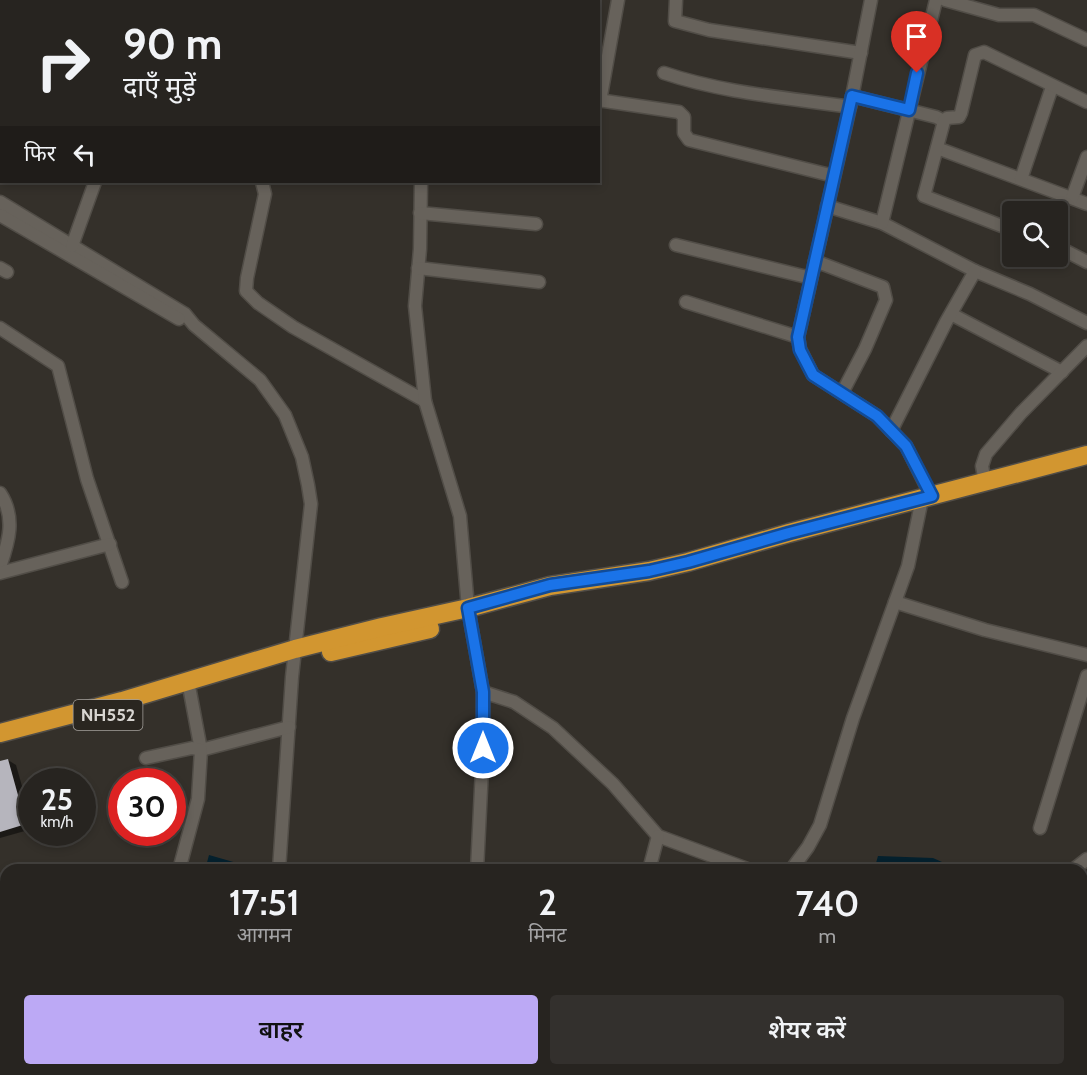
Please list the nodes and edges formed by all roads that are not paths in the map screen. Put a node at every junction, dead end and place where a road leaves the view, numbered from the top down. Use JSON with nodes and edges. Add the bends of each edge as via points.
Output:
{"nodes":[{"id":1,"x":618,"y":0,"type":"edge"},
{"id":2,"x":676,"y":0,"type":"edge"},
{"id":3,"x":872,"y":0,"type":"edge"},
{"id":4,"x":936,"y":0,"type":"edge"},
{"id":5,"x":945,"y":0,"type":"edge"},
{"id":6,"x":1087,"y":40,"type":"edge"},
{"id":7,"x":861,"y":52,"type":"junction"},
{"id":8,"x":664,"y":73,"type":"dead end"},
{"id":9,"x":1052,"y":87,"type":"junction"},
{"id":10,"x":600,"y":95,"type":"edge"},
{"id":11,"x":600,"y":100,"type":"edge"},
{"id":12,"x":851,"y":102,"type":"junction"},
{"id":13,"x":1087,"y":102,"type":"edge"},
{"id":14,"x":909,"y":110,"type":"junction"},
{"id":15,"x":944,"y":121,"type":"junction"},
{"id":16,"x":937,"y":148,"type":"junction"},
{"id":17,"x":1087,"y":157,"type":"edge"},
{"id":18,"x":834,"y":176,"type":"junction"},
{"id":19,"x":1022,"y":179,"type":"junction"},
{"id":20,"x":95,"y":183,"type":"edge"},
{"id":21,"x":262,"y":183,"type":"edge"},
{"id":22,"x":421,"y":183,"type":"edge"},
{"id":23,"x":1072,"y":198,"type":"junction"},
{"id":24,"x":0,"y":202,"type":"edge"},
{"id":25,"x":1087,"y":204,"type":"edge"},
{"id":26,"x":827,"y":206,"type":"junction"},
{"id":27,"x":420,"y":213,"type":"junction"},
{"id":28,"x":0,"y":215,"type":"edge"},
{"id":29,"x":882,"y":223,"type":"junction"},
{"id":30,"x":536,"y":225,"type":"dead end"},
{"id":31,"x":1002,"y":226,"type":"edge"},
{"id":32,"x":676,"y":245,"type":"dead end"},
{"id":33,"x":72,"y":246,"type":"junction"},
{"id":34,"x":1068,"y":253,"type":"edge"},
{"id":35,"x":815,"y":261,"type":"junction"},
{"id":36,"x":1087,"y":262,"type":"edge"},
{"id":37,"x":418,"y":268,"type":"junction"},
{"id":38,"x":975,"y":271,"type":"junction"},
{"id":39,"x":811,"y":278,"type":"junction"},
{"id":40,"x":539,"y":282,"type":"dead end"},
{"id":41,"x":686,"y":302,"type":"dead end"},
{"id":42,"x":951,"y":315,"type":"junction"},
{"id":43,"x":1087,"y":323,"type":"edge"},
{"id":44,"x":194,"y":325,"type":"junction"},
{"id":45,"x":0,"y":328,"type":"edge"},
{"id":46,"x":798,"y":337,"type":"junction"},
{"id":47,"x":1087,"y":346,"type":"edge"},
{"id":48,"x":1062,"y":372,"type":"junction"},
{"id":49,"x":842,"y":393,"type":"junction"},
{"id":50,"x":425,"y":401,"type":"junction"},
{"id":51,"x":891,"y":431,"type":"junction"},
{"id":52,"x":1087,"y":455,"type":"edge"},
{"id":53,"x":1087,"y":466,"type":"edge"},
{"id":54,"x":985,"y":482,"type":"junction"},
{"id":55,"x":0,"y":493,"type":"edge"},
{"id":56,"x":924,"y":503,"type":"junction"},
{"id":57,"x":110,"y":544,"type":"junction"},
{"id":58,"x":0,"y":567,"type":"edge"},
{"id":59,"x":0,"y":573,"type":"edge"},
{"id":60,"x":122,"y":582,"type":"dead end"},
{"id":61,"x":895,"y":602,"type":"junction"},
{"id":62,"x":469,"y":614,"type":"junction"},
{"id":63,"x":294,"y":655,"type":"junction"},
{"id":64,"x":1087,"y":655,"type":"edge"},
{"id":65,"x":1087,"y":676,"type":"edge"},
{"id":66,"x":189,"y":687,"type":"junction"},
{"id":67,"x":483,"y":692,"type":"junction"},
{"id":68,"x":290,"y":727,"type":"junction"},
{"id":69,"x":0,"y":733,"type":"edge"},
{"id":70,"x":0,"y":743,"type":"edge"},
{"id":71,"x":201,"y":750,"type":"junction"},
{"id":72,"x":147,"y":758,"type":"dead end"},
{"id":73,"x":1041,"y":828,"type":"dead end"},
{"id":74,"x":658,"y":836,"type":"junction"},
{"id":75,"x":181,"y":864,"type":"edge"},
{"id":76,"x":279,"y":864,"type":"edge"},
{"id":77,"x":477,"y":864,"type":"edge"},
{"id":78,"x":651,"y":864,"type":"edge"},
{"id":79,"x":734,"y":864,"type":"edge"},
{"id":80,"x":795,"y":864,"type":"edge"}],
"edges":[{"from":1,"to":10,"type":"street"},
{"from":2,"to":7,"type":"street","via":[[675,21],[709,30]]},
{"from":3,"to":7,"type":"street"},
{"from":4,"to":14,"type":"street"},
{"from":5,"to":6,"type":"street","via":[[999,15],[1034,15]]},
{"from":7,"to":12,"type":"street"},
{"from":8,"to":12,"type":"street","via":[[722,88]]},
{"from":9,"to":13,"type":"street"},
{"from":9,"to":15,"type":"street","via":[[984,52],[979,53],[975,55],[959,117]]},
{"from":9,"to":19,"type":"street"},
{"from":11,"to":18,"type":"street","via":[[679,112],[684,117],[684,133],[689,140]]},
{"from":12,"to":14,"type":"street"},
{"from":12,"to":18,"type":"street"},
{"from":14,"to":15,"type":"street"},
{"from":14,"to":29,"type":"street"},
{"from":15,"to":16,"type":"street"},
{"from":16,"to":19,"type":"street"},
{"from":16,"to":31,"type":"street","via":[[924,196]]},
{"from":17,"to":23,"type":"street"},
{"from":18,"to":26,"type":"street"},
{"from":19,"to":23,"type":"street"},
{"from":20,"to":33,"type":"street"},
{"from":21,"to":50,"type":"street","via":[[265,194],[246,291],[293,327]]},
{"from":22,"to":27,"type":"street"},
{"from":23,"to":25,"type":"street"},
{"from":24,"to":33,"type":"street"},
{"from":26,"to":29,"type":"street"},
{"from":26,"to":35,"type":"street"},
{"from":27,"to":30,"type":"street"},
{"from":27,"to":37,"type":"street"},
{"from":28,"to":44,"type":"street","via":[[150,304]]},
{"from":29,"to":38,"type":"street"},
{"from":32,"to":39,"type":"street"},
{"from":33,"to":44,"type":"street","via":[[185,314]]},
{"from":34,"to":36,"type":"street"},
{"from":35,"to":39,"type":"street"},
{"from":35,"to":49,"type":"street","via":[[884,287],[886,294],[865,349]]},
{"from":37,"to":40,"type":"street"},
{"from":37,"to":50,"type":"street","via":[[415,306]]},
{"from":38,"to":42,"type":"street"},
{"from":38,"to":43,"type":"street"},
{"from":39,"to":46,"type":"street"},
{"from":41,"to":46,"type":"street"},
{"from":42,"to":48,"type":"street"},
{"from":42,"to":51,"type":"street"},
{"from":44,"to":63,"type":"street","via":[[260,380],[285,415],[302,457],[311,504]]},
{"from":45,"to":57,"type":"street","via":[[58,366],[87,479]]},
{"from":46,"to":49,"type":"street","via":[[813,375]]},
{"from":47,"to":48,"type":"street"},
{"from":48,"to":54,"type":"street","via":[[986,454],[982,466]]},
{"from":49,"to":51,"type":"street","via":[[877,416]]},
{"from":50,"to":62,"type":"street","via":[[460,516]]},
{"from":51,"to":56,"type":"street","via":[[906,446]]},
{"from":52,"to":54,"type":"highway","number":"NH552"},
{"from":53,"to":56,"type":"highway","number":"NH552"},
{"from":54,"to":56,"type":"highway","number":"NH552"},
{"from":55,"to":58,"type":"street","via":[[10,515]]},
{"from":56,"to":61,"type":"street"},
{"from":56,"to":62,"type":"highway","number":"NH552","via":[[789,533],[649,571],[550,585]]},
{"from":57,"to":59,"type":"street"},
{"from":57,"to":60,"type":"street"},
{"from":61,"to":64,"type":"street","via":[[985,630]]},
{"from":61,"to":80,"type":"street","via":[[820,825]]},
{"from":62,"to":63,"type":"highway","number":"NH552","via":[[382,627]]},
{"from":62,"to":67,"type":"street"},
{"from":63,"to":66,"type":"highway","number":"NH552"},
{"from":63,"to":68,"type":"street"},
{"from":65,"to":73,"type":"street"},
{"from":66,"to":69,"type":"highway","number":"NH552"},
{"from":66,"to":70,"type":"highway","number":"NH552"},
{"from":66,"to":71,"type":"street"},
{"from":67,"to":74,"type":"street","via":[[514,702],[553,728],[613,784]]},
{"from":67,"to":77,"type":"street"},
{"from":68,"to":71,"type":"street"},
{"from":68,"to":76,"type":"street"},
{"from":71,"to":72,"type":"street","via":[[192,748]]},
{"from":71,"to":75,"type":"street","via":[[198,799]]},
{"from":74,"to":78,"type":"street"},
{"from":74,"to":79,"type":"street"}]}
